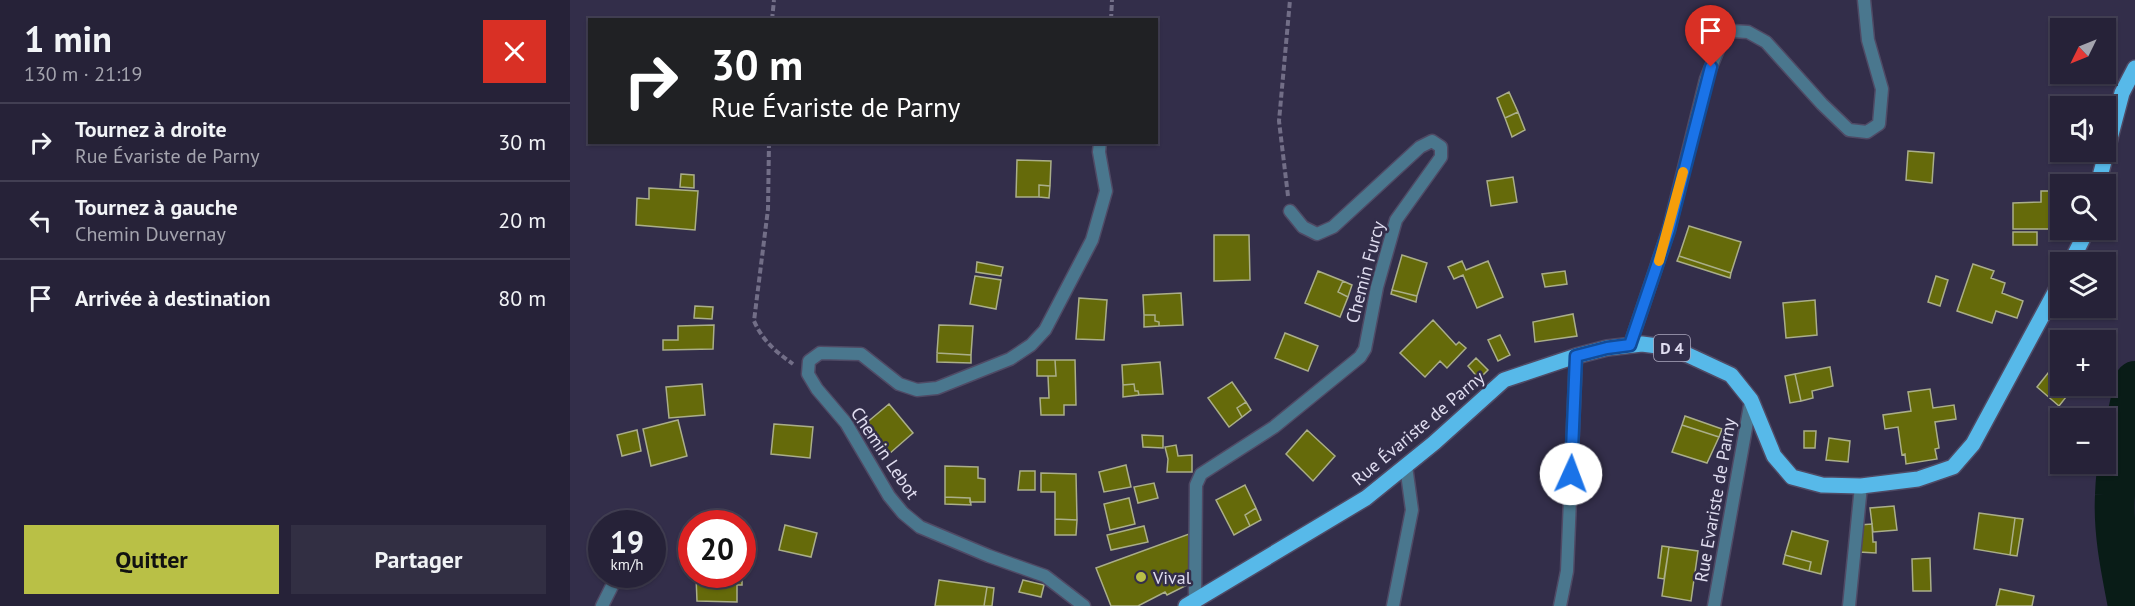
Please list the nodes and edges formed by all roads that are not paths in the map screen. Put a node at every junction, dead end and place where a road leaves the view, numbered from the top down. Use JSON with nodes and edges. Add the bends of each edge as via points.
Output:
{"nodes":[{"id":1,"x":1864,"y":0,"type":"edge"},
{"id":2,"x":2135,"y":68,"type":"edge"},
{"id":3,"x":1100,"y":144,"type":"edge"},
{"id":4,"x":2101,"y":174,"type":"edge"},
{"id":5,"x":1290,"y":211,"type":"road end"},
{"id":6,"x":2050,"y":301,"type":"edge"},
{"id":7,"x":1630,"y":345,"type":"junction"},
{"id":8,"x":1576,"y":356,"type":"junction"},
{"id":9,"x":1751,"y":400,"type":"junction"},
{"id":10,"x":1406,"y":466,"type":"junction"},
{"id":11,"x":1860,"y":486,"type":"junction"},
{"id":12,"x":611,"y":588,"type":"edge"},
{"id":13,"x":1190,"y":603,"type":"edge"},
{"id":14,"x":602,"y":606,"type":"edge"},
{"id":15,"x":1084,"y":606,"type":"edge"},
{"id":16,"x":1393,"y":606,"type":"edge"},
{"id":17,"x":1560,"y":606,"type":"edge"},
{"id":18,"x":1714,"y":606,"type":"edge"},
{"id":19,"x":1849,"y":606,"type":"edge"}],
"edges":[{"from":1,"to":7,"type":"street","via":[[1868,40],[1882,89],[1879,123],[1867,132],[1848,130],[1766,42],[1748,32],[1732,31],[1722,40],[1706,79],[1669,230]]},
{"from":2,"to":4,"type":"main road","via":[[2122,93]]},
{"from":3,"to":15,"type":"street","name":"Chemin Lebot","via":[[1106,191],[1092,240],[1045,330],[1031,345],[1010,359],[937,388],[917,390],[899,384],[861,354],[820,353],[809,361],[808,374],[846,423],[903,513],[920,527],[1046,576]]},
{"from":5,"to":13,"type":"street","name":"Chemin Furcy","via":[[1303,227],[1317,234],[1333,227],[1420,147],[1432,141],[1441,147],[1441,157],[1396,220],[1360,357],[1274,427],[1201,474],[1196,484]]},
{"from":6,"to":11,"type":"main road","name":"Rue Évariste de Parny","number":"D 4","via":[[1973,444],[1953,467],[1918,479]]},
{"from":7,"to":8,"type":"main road","name":"Rue Évariste de Parny","number":"D 4"},
{"from":7,"to":9,"type":"main road","name":"Rue Évariste de Parny","number":"D 4","via":[[1673,348],[1731,375]]},
{"from":8,"to":10,"type":"main road","name":"Rue Évariste de Parny","number":"D 4","via":[[1504,380]]},
{"from":8,"to":17,"type":"street","via":[[1568,562]]},
{"from":9,"to":11,"type":"main road","name":"Rue Évariste de Parny","number":"D 4","via":[[1774,456],[1792,477],[1822,485]]},
{"from":9,"to":18,"type":"street","name":"Rue Evariste de Parny"},
{"from":10,"to":13,"type":"main road","name":"Rue Évariste de Parny","number":"D 4","via":[[1366,498]]},
{"from":10,"to":16,"type":"street","via":[[1412,510]]},
{"from":11,"to":19,"type":"street"},
{"from":12,"to":14,"type":"street"}]}
